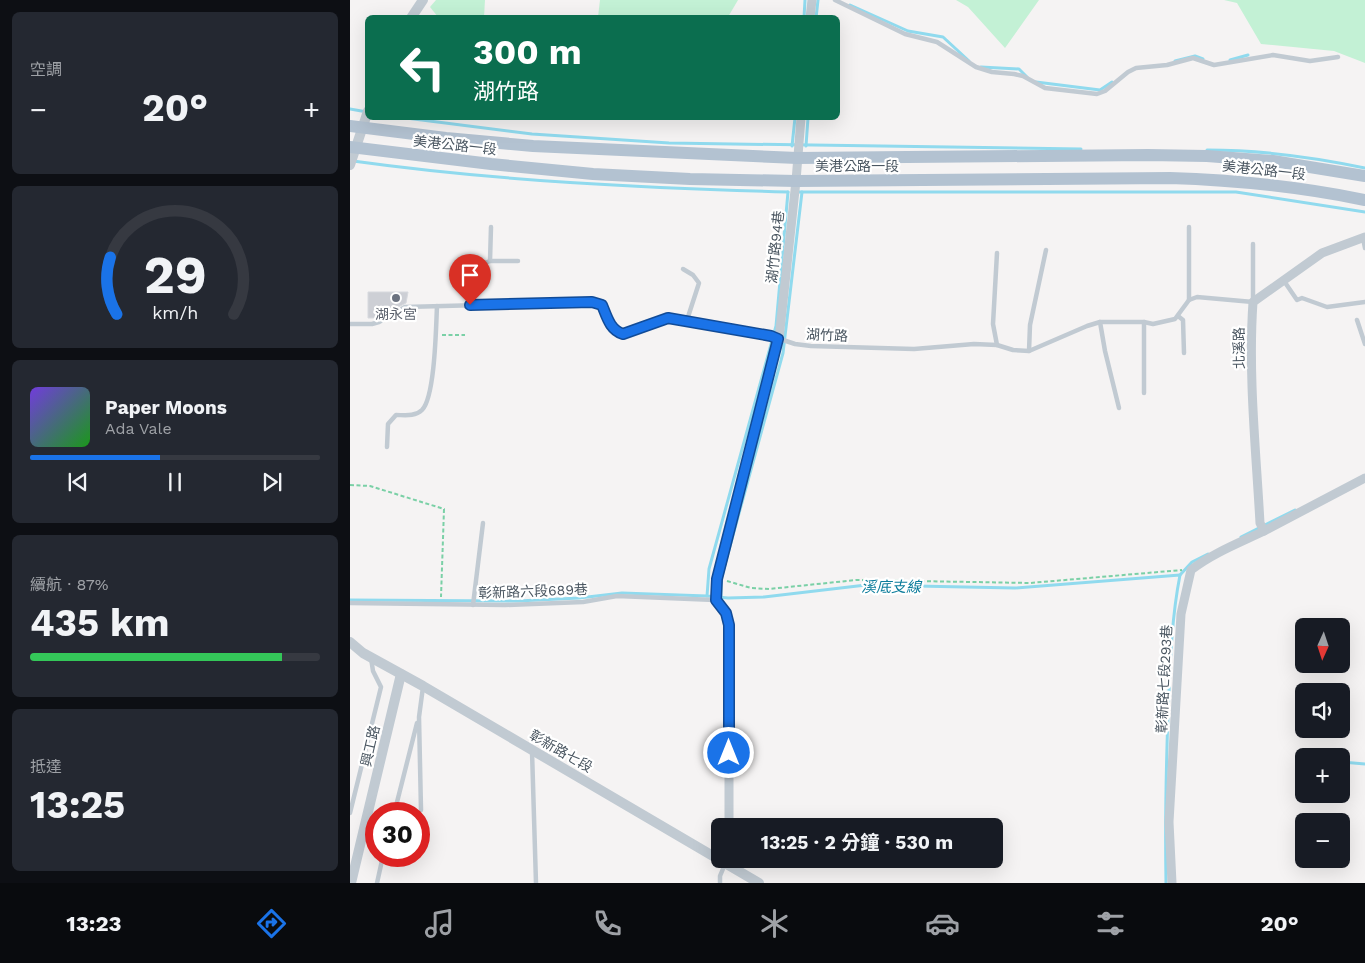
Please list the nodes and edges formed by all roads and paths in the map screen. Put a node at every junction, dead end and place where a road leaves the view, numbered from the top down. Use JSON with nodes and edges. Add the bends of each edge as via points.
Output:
{"nodes":[{"id":1,"x":422,"y":0,"type":"edge"},
{"id":2,"x":812,"y":0,"type":"edge"},
{"id":3,"x":834,"y":0,"type":"edge"},
{"id":4,"x":413,"y":15,"type":"edge"},
{"id":5,"x":810,"y":15,"type":"edge"},
{"id":6,"x":1338,"y":57,"type":"dead end"},
{"id":7,"x":365,"y":115,"type":"edge"},
{"id":8,"x":801,"y":120,"type":"edge"},
{"id":9,"x":356,"y":127,"type":"edge"},
{"id":10,"x":352,"y":147,"type":"edge"},
{"id":11,"x":797,"y":158,"type":"junction"},
{"id":12,"x":350,"y":165,"type":"edge"},
{"id":13,"x":1365,"y":176,"type":"edge"},
{"id":14,"x":796,"y":181,"type":"junction"},
{"id":15,"x":1365,"y":200,"type":"edge"},
{"id":16,"x":491,"y":226,"type":"dead end"},
{"id":17,"x":1190,"y":227,"type":"dead end"},
{"id":18,"x":1364,"y":237,"type":"edge"},
{"id":19,"x":1253,"y":244,"type":"dead end"},
{"id":20,"x":1365,"y":248,"type":"edge"},
{"id":21,"x":1046,"y":250,"type":"dead end"},
{"id":22,"x":997,"y":253,"type":"dead end"},
{"id":23,"x":490,"y":261,"type":"junction"},
{"id":24,"x":518,"y":261,"type":"dead end"},
{"id":25,"x":683,"y":269,"type":"dead end"},
{"id":26,"x":1284,"y":280,"type":"junction"},
{"id":27,"x":1189,"y":300,"type":"junction"},
{"id":28,"x":1253,"y":302,"type":"junction"},
{"id":29,"x":1365,"y":302,"type":"edge"},
{"id":30,"x":470,"y":305,"type":"junction"},
{"id":31,"x":437,"y":306,"type":"junction"},
{"id":32,"x":1178,"y":316,"type":"junction"},
{"id":33,"x":687,"y":320,"type":"junction"},
{"id":34,"x":1357,"y":320,"type":"dead end"},
{"id":35,"x":1100,"y":322,"type":"junction"},
{"id":36,"x":1144,"y":322,"type":"junction"},
{"id":37,"x":350,"y":324,"type":"edge"},
{"id":38,"x":435,"y":335,"type":"junction"},
{"id":39,"x":465,"y":335,"type":"dead end"},
{"id":40,"x":778,"y":339,"type":"junction"},
{"id":41,"x":1365,"y":344,"type":"edge"},
{"id":42,"x":997,"y":345,"type":"junction"},
{"id":43,"x":1029,"y":350,"type":"junction"},
{"id":44,"x":1184,"y":353,"type":"dead end"},
{"id":45,"x":1144,"y":393,"type":"dead end"},
{"id":46,"x":1119,"y":408,"type":"dead end"},
{"id":47,"x":387,"y":447,"type":"dead end"},
{"id":48,"x":1365,"y":478,"type":"edge"},
{"id":49,"x":350,"y":485,"type":"edge"},
{"id":50,"x":483,"y":523,"type":"dead end"},
{"id":51,"x":1262,"y":527,"type":"junction"},
{"id":52,"x":1191,"y":570,"type":"junction"},
{"id":53,"x":717,"y":579,"type":"junction"},
{"id":54,"x":716,"y":600,"type":"junction"},
{"id":55,"x":350,"y":603,"type":"edge"},
{"id":56,"x":441,"y":604,"type":"junction"},
{"id":57,"x":474,"y":605,"type":"junction"},
{"id":58,"x":350,"y":642,"type":"edge"},
{"id":59,"x":370,"y":657,"type":"junction"},
{"id":60,"x":401,"y":674,"type":"junction"},
{"id":61,"x":423,"y":686,"type":"junction"},
{"id":62,"x":419,"y":717,"type":"junction"},
{"id":63,"x":532,"y":749,"type":"junction"},
{"id":64,"x":397,"y":802,"type":"edge"},
{"id":65,"x":421,"y":802,"type":"edge"},
{"id":66,"x":350,"y":813,"type":"edge"},
{"id":67,"x":729,"y":818,"type":"edge"},
{"id":68,"x":711,"y":852,"type":"edge"},
{"id":69,"x":380,"y":867,"type":"edge"},
{"id":70,"x":723,"y":868,"type":"edge"},
{"id":71,"x":736,"y":868,"type":"edge"},
{"id":72,"x":352,"y":883,"type":"edge"},
{"id":73,"x":376,"y":883,"type":"edge"},
{"id":74,"x":536,"y":883,"type":"edge"},
{"id":75,"x":720,"y":883,"type":"edge"},
{"id":76,"x":759,"y":883,"type":"edge"},
{"id":77,"x":1172,"y":883,"type":"edge"}],
"edges":[{"from":1,"to":4,"type":"street"},
{"from":2,"to":5,"type":"street"},
{"from":3,"to":6,"type":"lane","via":[[905,34],[937,42],[976,67],[1014,74],[1045,88],[1097,94],[1136,68],[1193,58],[1214,65],[1273,55],[1310,61]]},
{"from":7,"to":9,"type":"street"},
{"from":8,"to":11,"type":"street","name":"湖竹路94巷"},
{"from":9,"to":10,"type":"street"},
{"from":9,"to":11,"type":"main road","name":"美港公路一段","via":[[533,146]]},
{"from":10,"to":12,"type":"street"},
{"from":10,"to":14,"type":"main road","name":"美港公路一段","via":[[593,174]]},
{"from":11,"to":13,"type":"main road","name":"美港公路一段","via":[[1207,156],[1273,161]]},
{"from":11,"to":14,"type":"street","name":"湖竹路94巷"},
{"from":14,"to":15,"type":"main road","name":"美港公路一段","via":[[1227,180]]},
{"from":14,"to":40,"type":"street","name":"湖竹路94巷"},
{"from":16,"to":23,"type":"lane"},
{"from":17,"to":27,"type":"lane"},
{"from":18,"to":20,"type":"lane"},
{"from":18,"to":26,"type":"street","via":[[1322,254]]},
{"from":19,"to":28,"type":"lane"},
{"from":21,"to":43,"type":"lane","via":[[1030,325]]},
{"from":22,"to":42,"type":"lane","via":[[993,324]]},
{"from":23,"to":24,"type":"lane"},
{"from":23,"to":30,"type":"lane","via":[[472,268]]},
{"from":25,"to":33,"type":"lane","via":[[699,283]]},
{"from":26,"to":28,"type":"street"},
{"from":26,"to":29,"type":"lane","via":[[1297,300],[1302,298],[1327,307]]},
{"from":27,"to":28,"type":"lane","via":[[1197,297]]},
{"from":27,"to":32,"type":"lane"},
{"from":28,"to":51,"type":"street","name":"北溪路","via":[[1254,420]]},
{"from":30,"to":31,"type":"lane","name":"湖竹路"},
{"from":30,"to":33,"type":"lane","name":"湖竹路","via":[[592,302],[602,305],[612,328],[623,334],[668,318]]},
{"from":31,"to":37,"type":"lane","name":"湖竹路","via":[[405,307],[379,322]]},
{"from":31,"to":38,"type":"lane"},
{"from":32,"to":36,"type":"lane","name":"湖竹路","via":[[1153,324]]},
{"from":32,"to":44,"type":"lane","via":[[1183,320]]},
{"from":33,"to":40,"type":"lane","name":"湖竹路"},
{"from":34,"to":41,"type":"lane"},
{"from":35,"to":36,"type":"lane","name":"湖竹路"},
{"from":35,"to":43,"type":"lane","name":"湖竹路"},
{"from":35,"to":46,"type":"lane"},
{"from":36,"to":45,"type":"lane"},
{"from":38,"to":39,"type":"path"},
{"from":38,"to":47,"type":"lane","via":[[433,378],[423,409],[416,414],[396,415],[388,424]]},
{"from":40,"to":42,"type":"lane","name":"湖竹路","via":[[803,345],[839,347],[914,349],[945,345]]},
{"from":40,"to":53,"type":"street","name":"湖竹路94巷"},
{"from":42,"to":43,"type":"lane","name":"湖竹路"},
{"from":48,"to":51,"type":"street"},
{"from":49,"to":56,"type":"path","via":[[370,486],[444,509]]},
{"from":50,"to":57,"type":"lane"},
{"from":51,"to":52,"type":"street"},
{"from":52,"to":53,"type":"path","via":[[1030,583],[856,580],[769,590]]},
{"from":52,"to":77,"type":"street","name":"彰新路七段293巷","via":[[1181,614],[1169,822]]},
{"from":53,"to":54,"type":"street","name":"湖竹路94巷"},
{"from":54,"to":57,"type":"lane","name":"彰新路六段689巷","via":[[617,596],[583,602]]},
{"from":54,"to":67,"type":"street","via":[[726,613],[729,625]]},
{"from":55,"to":56,"type":"lane","name":"彰新路六段689巷"},
{"from":56,"to":57,"type":"lane","name":"彰新路六段689巷"},
{"from":58,"to":59,"type":"street","name":"彰新路七段"},
{"from":59,"to":60,"type":"street","name":"彰新路七段"},
{"from":59,"to":66,"type":"lane","via":[[381,687]]},
{"from":60,"to":61,"type":"street","name":"彰新路七段"},
{"from":60,"to":72,"type":"street","name":"興工路"},
{"from":61,"to":62,"type":"lane"},
{"from":61,"to":63,"type":"street","name":"彰新路七段"},
{"from":62,"to":64,"type":"lane"},
{"from":62,"to":65,"type":"lane"},
{"from":63,"to":68,"type":"street","name":"彰新路七段"},
{"from":63,"to":74,"type":"lane"},
{"from":69,"to":73,"type":"lane"},
{"from":70,"to":75,"type":"lane"},
{"from":71,"to":76,"type":"street","name":"彰新路七段"}]}
